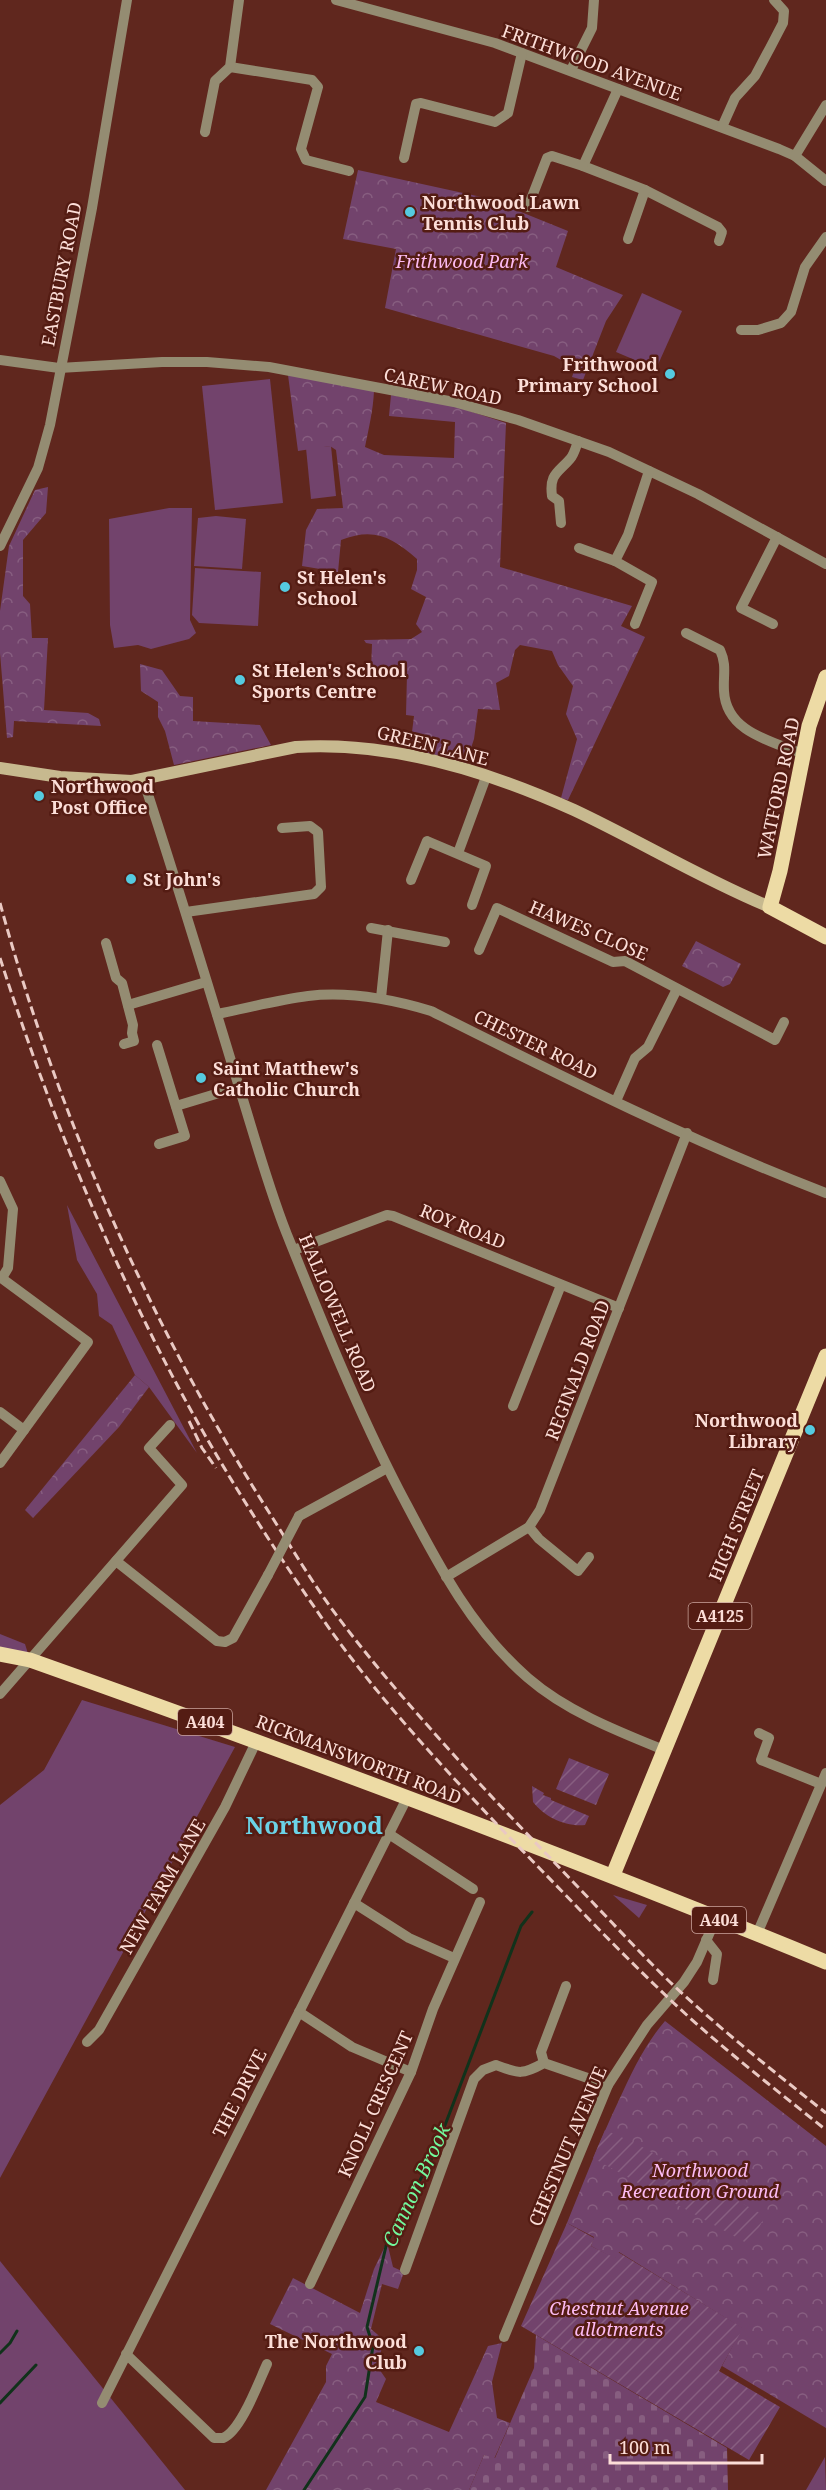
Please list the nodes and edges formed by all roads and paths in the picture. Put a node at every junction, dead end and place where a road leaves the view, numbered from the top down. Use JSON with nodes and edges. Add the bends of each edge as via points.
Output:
{"nodes":[{"id":1,"x":127,"y":0,"type":"edge"},
{"id":2,"x":239,"y":0,"type":"edge"},
{"id":3,"x":336,"y":0,"type":"edge"},
{"id":4,"x":594,"y":0,"type":"edge"},
{"id":5,"x":774,"y":0,"type":"edge"},
{"id":6,"x":522,"y":53,"type":"junction"},
{"id":7,"x":230,"y":67,"type":"junction"},
{"id":8,"x":571,"y":70,"type":"junction"},
{"id":9,"x":618,"y":89,"type":"junction"},
{"id":10,"x":826,"y":105,"type":"edge"},
{"id":11,"x":722,"y":127,"type":"junction"},
{"id":12,"x":205,"y":132,"type":"dead end"},
{"id":13,"x":795,"y":156,"type":"junction"},
{"id":14,"x":404,"y":158,"type":"dead end"},
{"id":15,"x":583,"y":166,"type":"junction"},
{"id":16,"x":350,"y":171,"type":"dead end"},
{"id":17,"x":826,"y":181,"type":"edge"},
{"id":18,"x":645,"y":190,"type":"junction"},
{"id":19,"x":528,"y":207,"type":"dead end"},
{"id":20,"x":826,"y":237,"type":"edge"},
{"id":21,"x":628,"y":239,"type":"dead end"},
{"id":22,"x":718,"y":241,"type":"dead end"},
{"id":23,"x":741,"y":330,"type":"dead end"},
{"id":24,"x":0,"y":360,"type":"edge"},
{"id":25,"x":59,"y":368,"type":"junction"},
{"id":26,"x":578,"y":441,"type":"junction"},
{"id":27,"x":649,"y":471,"type":"junction"},
{"id":28,"x":561,"y":523,"type":"dead end"},
{"id":29,"x":777,"y":537,"type":"junction"},
{"id":30,"x":0,"y":546,"type":"edge"},
{"id":31,"x":579,"y":548,"type":"dead end"},
{"id":32,"x":615,"y":561,"type":"junction"},
{"id":33,"x":826,"y":564,"type":"edge"},
{"id":34,"x":635,"y":624,"type":"dead end"},
{"id":35,"x":773,"y":624,"type":"dead end"},
{"id":36,"x":686,"y":633,"type":"dead end"},
{"id":37,"x":826,"y":677,"type":"edge"},
{"id":38,"x":802,"y":754,"type":"junction"},
{"id":39,"x":0,"y":768,"type":"edge"},
{"id":40,"x":486,"y":777,"type":"junction"},
{"id":41,"x":143,"y":778,"type":"junction"},
{"id":42,"x":282,"y":828,"type":"dead end"},
{"id":43,"x":458,"y":853,"type":"junction"},
{"id":44,"x":411,"y":880,"type":"dead end"},
{"id":45,"x":472,"y":904,"type":"dead end"},
{"id":46,"x":770,"y":907,"type":"junction"},
{"id":47,"x":186,"y":912,"type":"junction"},
{"id":48,"x":371,"y":928,"type":"dead end"},
{"id":49,"x":388,"y":930,"type":"junction"},
{"id":50,"x":826,"y":937,"type":"edge"},
{"id":51,"x":445,"y":942,"type":"dead end"},
{"id":52,"x":106,"y":943,"type":"dead end"},
{"id":53,"x":479,"y":950,"type":"dead end"},
{"id":54,"x":206,"y":982,"type":"junction"},
{"id":55,"x":677,"y":989,"type":"junction"},
{"id":56,"x":381,"y":998,"type":"junction"},
{"id":57,"x":128,"y":1005,"type":"junction"},
{"id":58,"x":217,"y":1014,"type":"junction"},
{"id":59,"x":784,"y":1022,"type":"dead end"},
{"id":60,"x":124,"y":1044,"type":"dead end"},
{"id":61,"x":157,"y":1045,"type":"dead end"},
{"id":62,"x":240,"y":1087,"type":"junction"},
{"id":63,"x":616,"y":1101,"type":"junction"},
{"id":64,"x":176,"y":1106,"type":"junction"},
{"id":65,"x":687,"y":1133,"type":"junction"},
{"id":66,"x":159,"y":1144,"type":"dead end"},
{"id":67,"x":0,"y":1181,"type":"edge"},
{"id":68,"x":826,"y":1193,"type":"edge"},
{"id":69,"x":294,"y":1250,"type":"junction"},
{"id":70,"x":1,"y":1277,"type":"edge"},
{"id":71,"x":561,"y":1285,"type":"junction"},
{"id":72,"x":618,"y":1308,"type":"junction"},
{"id":73,"x":826,"y":1356,"type":"edge"},
{"id":74,"x":513,"y":1406,"type":"dead end"},
{"id":75,"x":0,"y":1412,"type":"edge"},
{"id":76,"x":170,"y":1425,"type":"dead end"},
{"id":77,"x":24,"y":1430,"type":"junction"},
{"id":78,"x":0,"y":1463,"type":"edge"},
{"id":79,"x":387,"y":1468,"type":"junction"},
{"id":80,"x":529,"y":1527,"type":"junction"},
{"id":81,"x":589,"y":1557,"type":"dead end"},
{"id":82,"x":116,"y":1561,"type":"junction"},
{"id":83,"x":446,"y":1577,"type":"junction"},
{"id":84,"x":0,"y":1654,"type":"edge"},
{"id":85,"x":30,"y":1660,"type":"junction"},
{"id":86,"x":0,"y":1694,"type":"edge"},
{"id":87,"x":759,"y":1734,"type":"dead end"},
{"id":88,"x":257,"y":1740,"type":"junction"},
{"id":89,"x":664,"y":1750,"type":"junction"},
{"id":90,"x":826,"y":1773,"type":"edge"},
{"id":91,"x":821,"y":1785,"type":"junction"},
{"id":92,"x":406,"y":1798,"type":"junction"},
{"id":93,"x":389,"y":1834,"type":"junction"},
{"id":94,"x":613,"y":1875,"type":"junction"},
{"id":95,"x":473,"y":1889,"type":"dead end"},
{"id":96,"x":480,"y":1902,"type":"dead end"},
{"id":97,"x":354,"y":1903,"type":"junction"},
{"id":98,"x":716,"y":1918,"type":"junction"},
{"id":99,"x":757,"y":1934,"type":"junction"},
{"id":100,"x":706,"y":1941,"type":"junction"},
{"id":101,"x":454,"y":1958,"type":"junction"},
{"id":102,"x":826,"y":1962,"type":"edge"},
{"id":103,"x":713,"y":1980,"type":"dead end"},
{"id":104,"x":566,"y":1986,"type":"dead end"},
{"id":105,"x":299,"y":2012,"type":"junction"},
{"id":106,"x":87,"y":2042,"type":"dead end"},
{"id":107,"x":544,"y":2063,"type":"junction"},
{"id":108,"x":411,"y":2072,"type":"junction"},
{"id":109,"x":608,"y":2085,"type":"junction"},
{"id":110,"x":405,"y":2270,"type":"dead end"},
{"id":111,"x":309,"y":2284,"type":"dead end"},
{"id":112,"x":504,"y":2337,"type":"dead end"},
{"id":113,"x":126,"y":2354,"type":"junction"},
{"id":114,"x":267,"y":2364,"type":"dead end"},
{"id":115,"x":102,"y":2403,"type":"dead end"}],
"edges":[{"from":1,"to":25,"type":"street","name":"EASTBURY ROAD","via":[[92,208]]},
{"from":2,"to":7,"type":"street"},
{"from":3,"to":6,"type":"street","name":"FRITHWOOD AVENUE"},
{"from":4,"to":8,"type":"street","via":[[592,28]]},
{"from":5,"to":11,"type":"street","via":[[784,11],[783,23],[755,76],[735,98]]},
{"from":6,"to":8,"type":"street","name":"FRITHWOOD AVENUE"},
{"from":6,"to":14,"type":"street","via":[[508,113],[495,122],[416,104]]},
{"from":7,"to":12,"type":"street","via":[[215,81]]},
{"from":7,"to":16,"type":"street","via":[[312,80],[318,87],[301,149],[306,160]]},
{"from":8,"to":9,"type":"street","name":"FRITHWOOD AVENUE"},
{"from":9,"to":11,"type":"street","name":"FRITHWOOD AVENUE"},
{"from":9,"to":15,"type":"street"},
{"from":10,"to":13,"type":"street"},
{"from":11,"to":13,"type":"street","name":"FRITHWOOD AVENUE"},
{"from":13,"to":17,"type":"street","name":"FRITHWOOD AVENUE"},
{"from":15,"to":18,"type":"street"},
{"from":15,"to":19,"type":"street","via":[[552,156],[547,158]]},
{"from":18,"to":21,"type":"street"},
{"from":18,"to":22,"type":"street","via":[[718,227],[722,232]]},
{"from":20,"to":23,"type":"street","via":[[805,267],[791,312],[781,323]]},
{"from":24,"to":25,"type":"street","name":"CAREW ROAD"},
{"from":25,"to":26,"type":"street","name":"CAREW ROAD","via":[[162,362],[269,367],[454,402]]},
{"from":25,"to":30,"type":"street","name":"EASTBURY ROAD","via":[[38,468]]},
{"from":26,"to":27,"type":"street","name":"CAREW ROAD"},
{"from":26,"to":28,"type":"street","via":[[572,458],[555,472],[550,485],[552,496],[559,501]]},
{"from":27,"to":29,"type":"street","name":"CAREW ROAD"},
{"from":27,"to":32,"type":"street"},
{"from":29,"to":33,"type":"street","name":"CAREW ROAD"},
{"from":29,"to":35,"type":"street","via":[[741,608]]},
{"from":31,"to":32,"type":"street"},
{"from":32,"to":34,"type":"street","via":[[652,582]]},
{"from":36,"to":38,"type":"street","via":[[720,650],[725,661],[724,692],[730,714],[739,726]]},
{"from":37,"to":38,"type":"main road","name":"WATFORD ROAD"},
{"from":38,"to":46,"type":"main road","name":"WATFORD ROAD"},
{"from":39,"to":41,"type":"main road","name":"GREEN LANE","via":[[119,782]]},
{"from":40,"to":41,"type":"main road","name":"GREEN LANE","via":[[388,751],[316,746],[266,752]]},
{"from":40,"to":43,"type":"street"},
{"from":40,"to":46,"type":"main road","name":"GREEN LANE","via":[[575,811],[722,888]]},
{"from":41,"to":47,"type":"street","name":"HALLOWELL ROAD"},
{"from":42,"to":47,"type":"street","via":[[310,826],[318,832],[319,891]]},
{"from":43,"to":44,"type":"street","via":[[427,841]]},
{"from":43,"to":45,"type":"street","via":[[486,866]]},
{"from":46,"to":50,"type":"main road","name":"GREEN LANE"},
{"from":47,"to":54,"type":"street","name":"HALLOWELL ROAD"},
{"from":48,"to":49,"type":"street"},
{"from":49,"to":51,"type":"street"},
{"from":49,"to":56,"type":"street"},
{"from":52,"to":57,"type":"street"},
{"from":53,"to":55,"type":"street","name":"HAWES CLOSE","via":[[497,908],[613,962],[625,961]]},
{"from":54,"to":57,"type":"street"},
{"from":54,"to":58,"type":"street","name":"HALLOWELL ROAD"},
{"from":55,"to":59,"type":"street","via":[[775,1040]]},
{"from":55,"to":63,"type":"street","via":[[648,1047],[635,1058]]},
{"from":56,"to":58,"type":"street","name":"CHESTER ROAD","via":[[309,996]]},
{"from":56,"to":63,"type":"street","name":"CHESTER ROAD","via":[[431,1011]]},
{"from":57,"to":60,"type":"street","via":[[134,1041]]},
{"from":58,"to":62,"type":"street","name":"HALLOWELL ROAD"},
{"from":61,"to":64,"type":"street"},
{"from":62,"to":64,"type":"street"},
{"from":62,"to":69,"type":"street","name":"HALLOWELL ROAD"},
{"from":63,"to":65,"type":"street","name":"CHESTER ROAD"},
{"from":64,"to":66,"type":"street","via":[[185,1136]]},
{"from":65,"to":68,"type":"street","name":"CHESTER ROAD"},
{"from":65,"to":72,"type":"street","name":"REGINALD ROAD"},
{"from":67,"to":70,"type":"street","via":[[13,1209],[8,1268]]},
{"from":69,"to":71,"type":"street","name":"ROY ROAD","via":[[393,1215]]},
{"from":69,"to":79,"type":"street","name":"HALLOWELL ROAD"},
{"from":70,"to":77,"type":"street","via":[[87,1342]]},
{"from":71,"to":72,"type":"street","name":"ROY ROAD"},
{"from":71,"to":74,"type":"street"},
{"from":72,"to":80,"type":"street","name":"REGINALD ROAD","via":[[540,1510]]},
{"from":73,"to":89,"type":"main road","name":"HIGH STREET","number":"A4125"},
{"from":75,"to":77,"type":"street"},
{"from":76,"to":82,"type":"street","via":[[148,1448],[182,1485]]},
{"from":77,"to":78,"type":"street"},
{"from":79,"to":82,"type":"street","bridge":true,"via":[[298,1516],[233,1638],[225,1642],[217,1641]]},
{"from":79,"to":83,"type":"street","name":"HALLOWELL ROAD"},
{"from":80,"to":81,"type":"street","via":[[578,1571]]},
{"from":80,"to":83,"type":"street","name":"REGINALD ROAD"},
{"from":82,"to":85,"type":"street"},
{"from":83,"to":89,"type":"street","name":"HALLOWELL ROAD","via":[[493,1643],[542,1689],[592,1719]]},
{"from":84,"to":85,"type":"main road","name":"RICKMANSWORTH ROAD","number":"A404"},
{"from":85,"to":86,"type":"street"},
{"from":85,"to":88,"type":"main road","name":"RICKMANSWORTH ROAD","number":"A404"},
{"from":87,"to":91,"type":"street","via":[[769,1738],[761,1760]]},
{"from":88,"to":92,"type":"main road","name":"RICKMANSWORTH ROAD","number":"A404"},
{"from":88,"to":106,"type":"street","name":"NEW FARM LANE","via":[[225,1807],[99,2030]]},
{"from":89,"to":94,"type":"main road","name":"HIGH STREET","number":"A4125"},
{"from":90,"to":91,"type":"street"},
{"from":91,"to":99,"type":"street"},
{"from":92,"to":93,"type":"street","name":"THE DRIVE"},
{"from":92,"to":94,"type":"main road","name":"RICKMANSWORTH ROAD","number":"A404"},
{"from":93,"to":95,"type":"street"},
{"from":93,"to":97,"type":"street","name":"THE DRIVE"},
{"from":94,"to":98,"type":"main road","number":"A404"},
{"from":96,"to":101,"type":"street","name":"KNOLL CRESCENT"},
{"from":97,"to":101,"type":"street","via":[[409,1938]]},
{"from":97,"to":105,"type":"street","name":"THE DRIVE"},
{"from":98,"to":99,"type":"main road","number":"A404"},
{"from":98,"to":100,"type":"street","name":"CHESTNUT AVENUE"},
{"from":99,"to":102,"type":"main road","number":"A404"},
{"from":100,"to":103,"type":"street","via":[[717,1954]]},
{"from":100,"to":109,"type":"street","name":"CHESTNUT AVENUE","via":[[684,1983],[647,2025]]},
{"from":101,"to":108,"type":"street","name":"KNOLL CRESCENT"},
{"from":104,"to":107,"type":"street","via":[[541,2052]]},
{"from":105,"to":108,"type":"street","via":[[352,2047]]},
{"from":105,"to":113,"type":"street","name":"THE DRIVE"},
{"from":107,"to":109,"type":"street"},
{"from":107,"to":110,"type":"street","via":[[525,2073],[496,2065],[474,2079]]},
{"from":108,"to":111,"type":"street","name":"KNOLL CRESCENT"},
{"from":109,"to":112,"type":"street","name":"CHESTNUT AVENUE"},
{"from":113,"to":114,"type":"street","via":[[214,2438],[223,2438],[232,2431]]},
{"from":113,"to":115,"type":"street","name":"THE DRIVE"}]}
